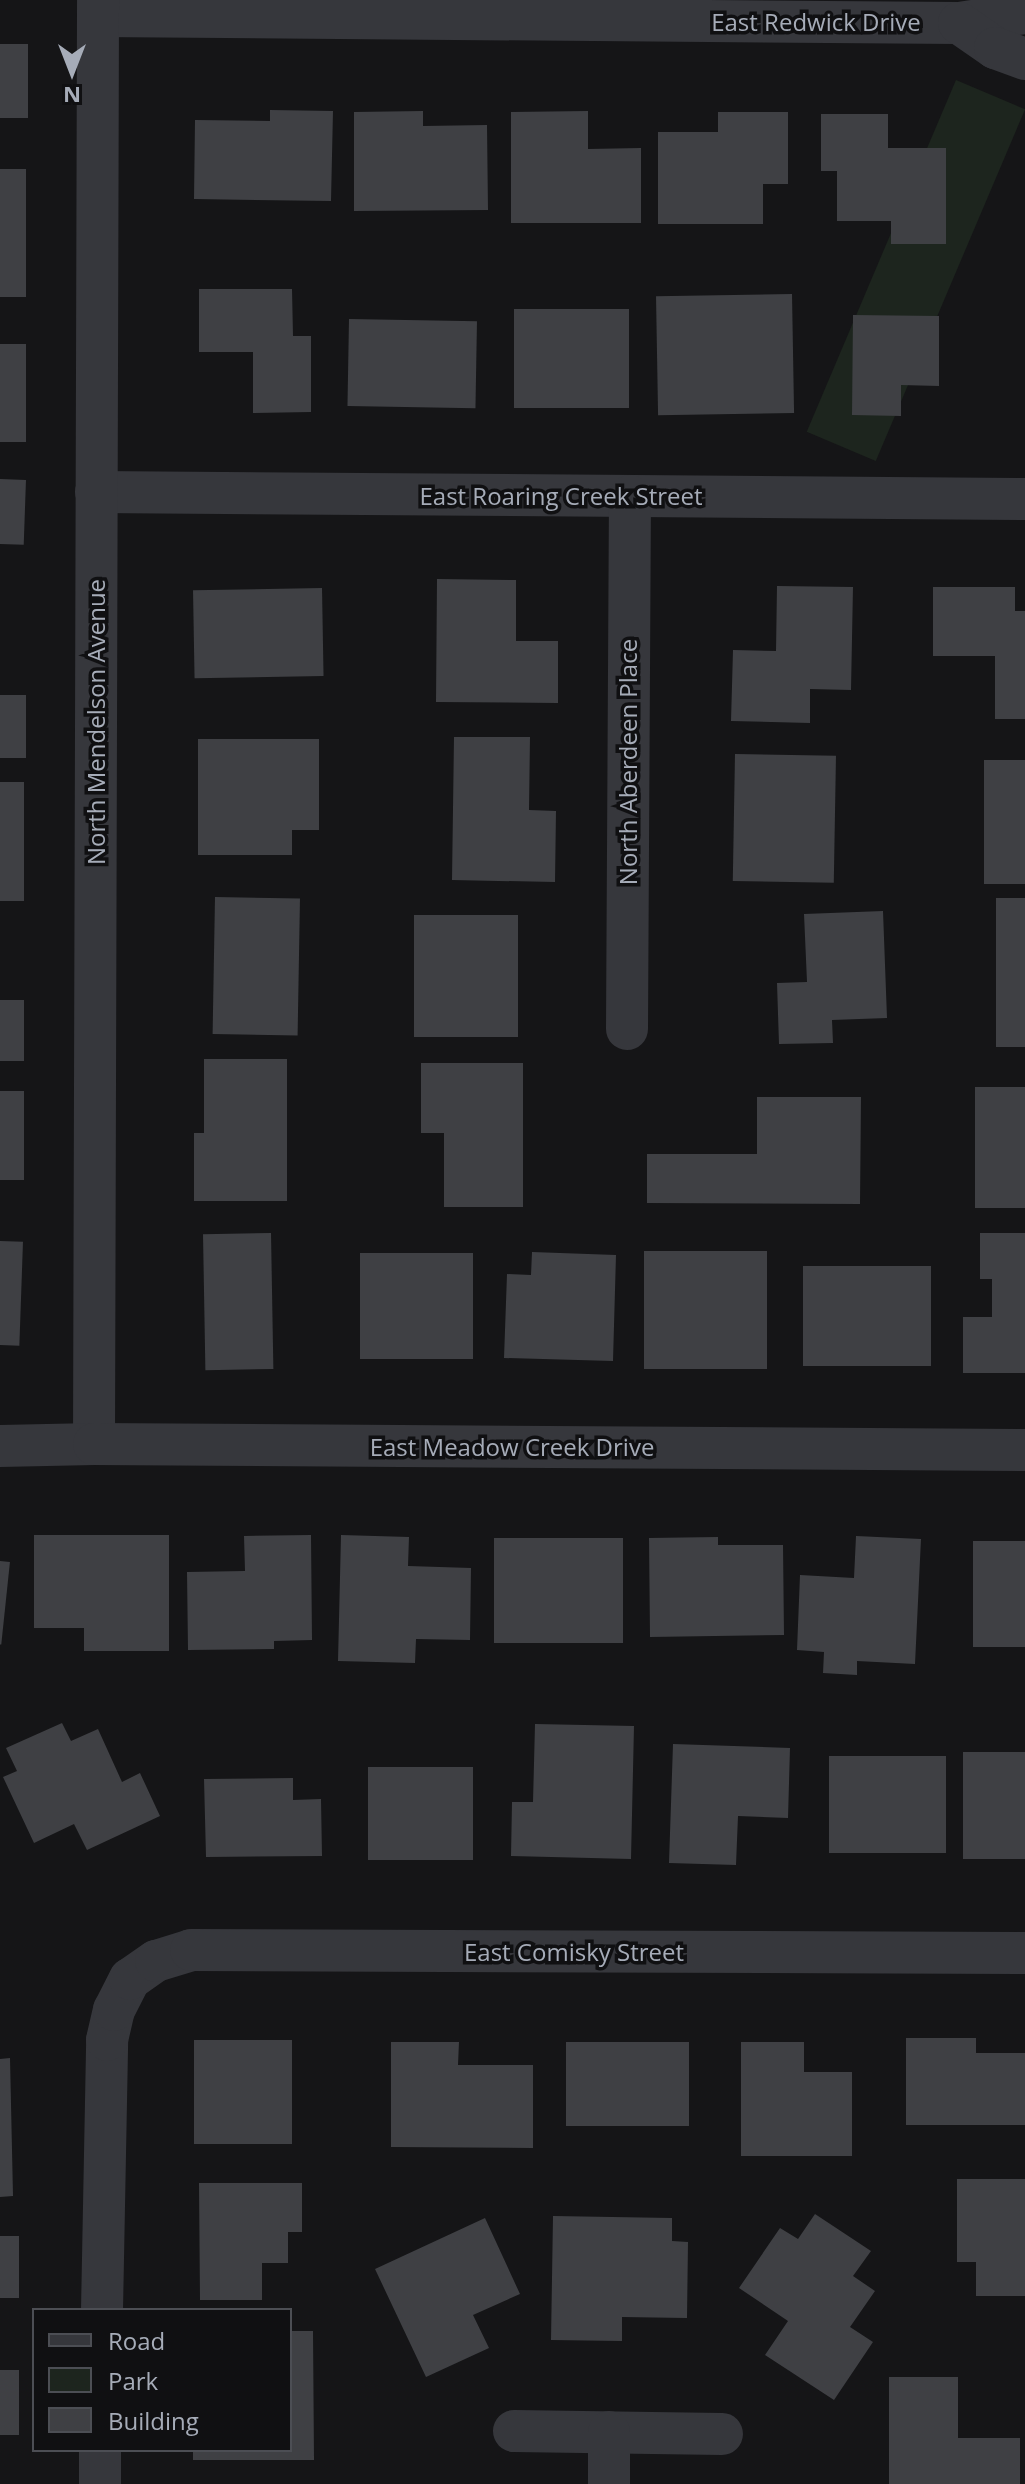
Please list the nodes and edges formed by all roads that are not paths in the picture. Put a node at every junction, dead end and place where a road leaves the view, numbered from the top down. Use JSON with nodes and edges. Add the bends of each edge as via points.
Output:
{"nodes":[{"id":1,"x":98,"y":8,"type":"edge"},
{"id":2,"x":1025,"y":13,"type":"edge"},
{"id":3,"x":959,"y":23,"type":"junction"},
{"id":4,"x":1025,"y":59,"type":"edge"},
{"id":5,"x":96,"y":492,"type":"junction"},
{"id":6,"x":630,"y":496,"type":"junction"},
{"id":7,"x":1025,"y":499,"type":"edge"},
{"id":8,"x":627,"y":1029,"type":"dead end"},
{"id":9,"x":94,"y":1444,"type":"junction"},
{"id":10,"x":0,"y":1446,"type":"edge"},
{"id":11,"x":1025,"y":1450,"type":"edge"},
{"id":12,"x":1025,"y":1953,"type":"edge"},
{"id":13,"x":102,"y":2308,"type":"edge"},
{"id":14,"x":514,"y":2431,"type":"dead end"},
{"id":15,"x":609,"y":2432,"type":"junction"},
{"id":16,"x":722,"y":2434,"type":"dead end"},
{"id":17,"x":100,"y":2452,"type":"edge"},
{"id":18,"x":100,"y":2484,"type":"edge"},
{"id":19,"x":609,"y":2484,"type":"edge"}],
"edges":[{"from":1,"to":3,"type":"street","name":"East Redwick Drive"},
{"from":1,"to":5,"type":"street","name":"North Mendelson Avenue"},
{"from":2,"to":3,"type":"street","name":"East Redwick Drive"},
{"from":3,"to":4,"type":"street","via":[[995,48]]},
{"from":5,"to":6,"type":"street","name":"East Roaring Creek Street"},
{"from":5,"to":9,"type":"street","name":"North Mendelson Avenue"},
{"from":6,"to":7,"type":"street","name":"East Roaring Creek Street"},
{"from":6,"to":8,"type":"street","name":"North Aberdeen Place"},
{"from":9,"to":10,"type":"street","name":"East Meadow Creek Drive"},
{"from":9,"to":11,"type":"street","name":"East Meadow Creek Drive"},
{"from":12,"to":13,"type":"street","name":"East Comisky Street","via":[[191,1950],[156,1961],[130,1979],[114,2010],[107,2040]]},
{"from":14,"to":15,"type":"street"},
{"from":15,"to":16,"type":"street"},
{"from":15,"to":19,"type":"street"},
{"from":17,"to":18,"type":"street"}]}
